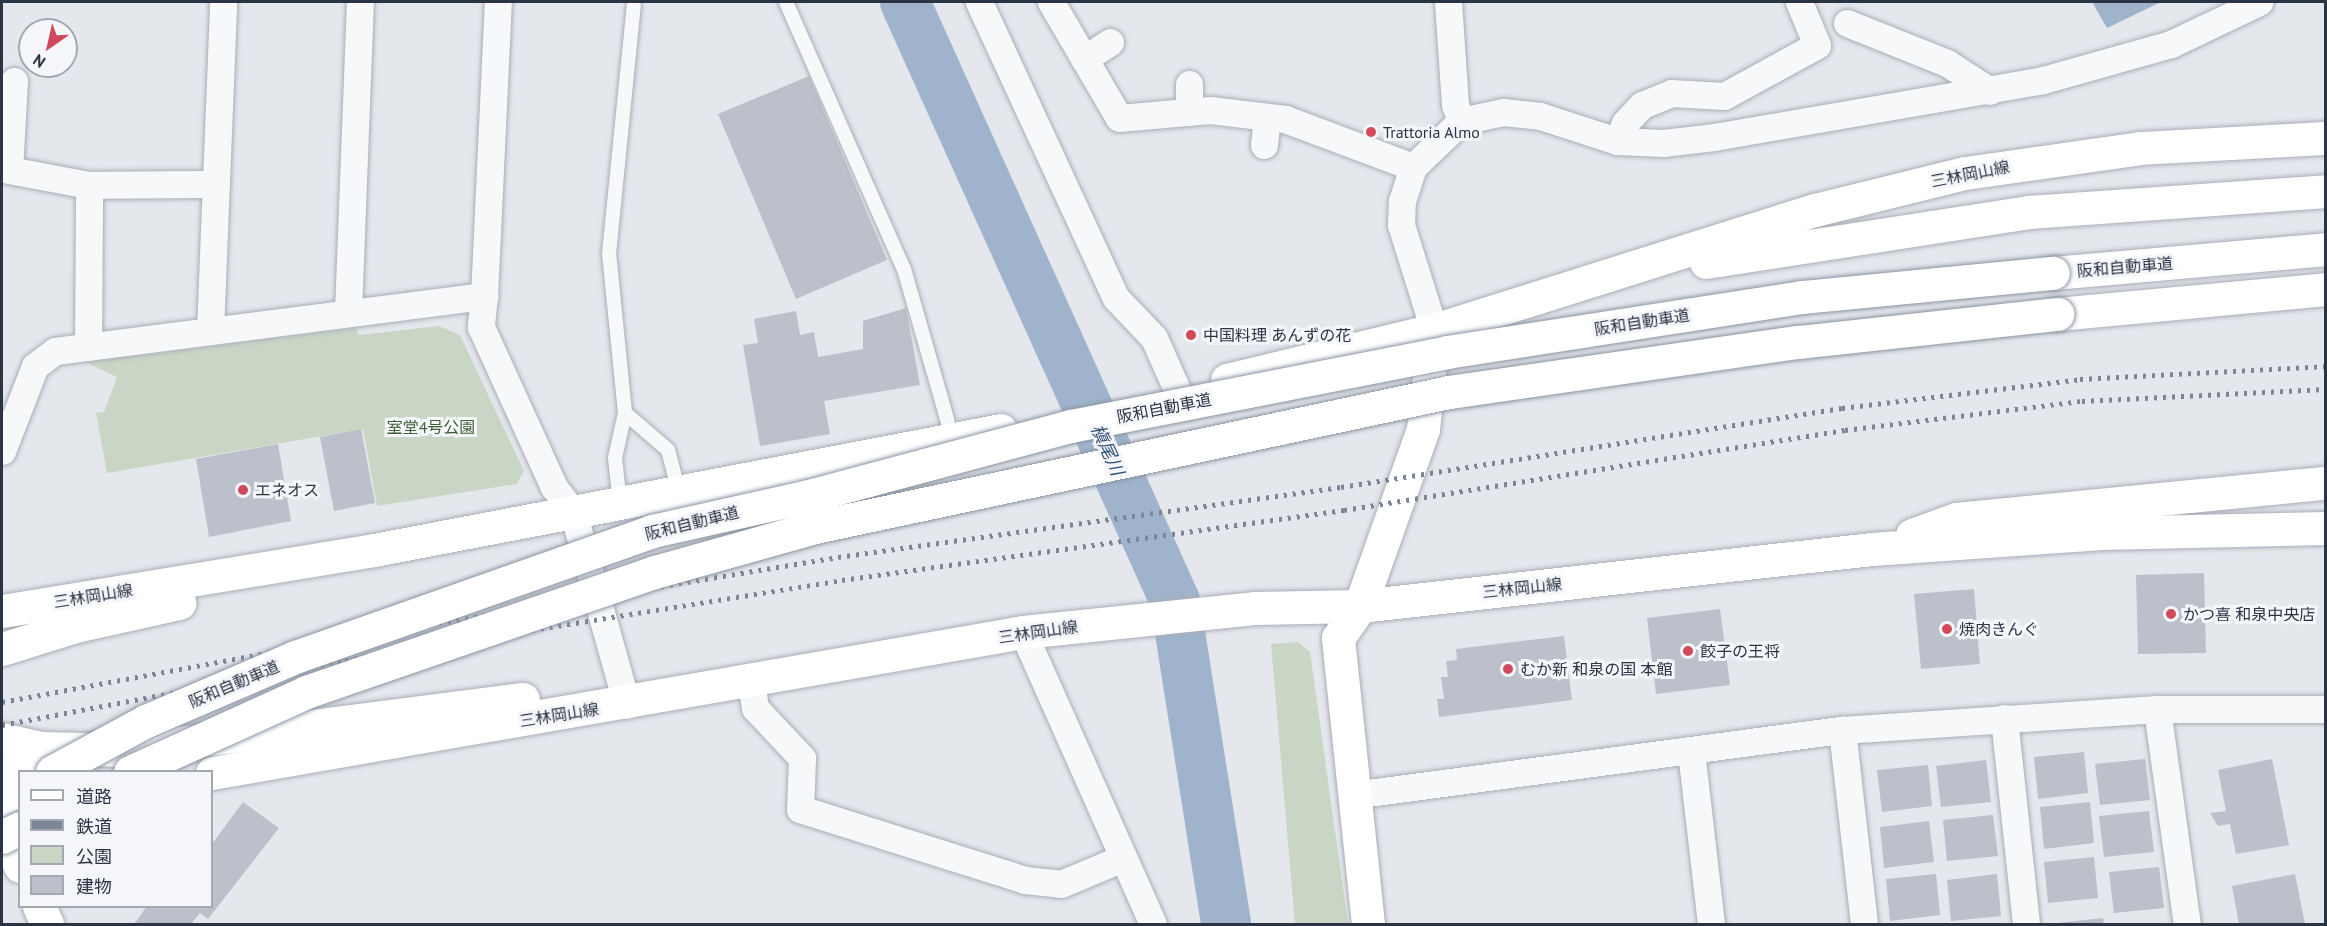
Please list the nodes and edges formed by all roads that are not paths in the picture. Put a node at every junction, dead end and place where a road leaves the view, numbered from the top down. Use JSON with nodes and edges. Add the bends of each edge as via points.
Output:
{"nodes":[{"id":1,"x":223,"y":2,"type":"edge"},
{"id":2,"x":360,"y":2,"type":"edge"},
{"id":3,"x":498,"y":2,"type":"edge"},
{"id":4,"x":786,"y":2,"type":"edge"},
{"id":5,"x":979,"y":2,"type":"edge"},
{"id":6,"x":1051,"y":2,"type":"edge"},
{"id":7,"x":1448,"y":2,"type":"edge"},
{"id":8,"x":1799,"y":2,"type":"edge"},
{"id":9,"x":1822,"y":2,"type":"edge"},
{"id":10,"x":2259,"y":2,"type":"edge"},
{"id":11,"x":634,"y":5,"type":"dead end"},
{"id":12,"x":1847,"y":22,"type":"dead end"},
{"id":13,"x":1811,"y":29,"type":"junction"},
{"id":14,"x":1110,"y":42,"type":"dead end"},
{"id":15,"x":1084,"y":59,"type":"junction"},
{"id":16,"x":14,"y":81,"type":"dead end"},
{"id":17,"x":1188,"y":84,"type":"dead end"},
{"id":18,"x":1990,"y":91,"type":"junction"},
{"id":19,"x":1189,"y":112,"type":"junction"},
{"id":20,"x":1267,"y":117,"type":"junction"},
{"id":21,"x":1461,"y":120,"type":"junction"},
{"id":22,"x":2325,"y":138,"type":"edge"},
{"id":23,"x":1617,"y":141,"type":"junction"},
{"id":24,"x":1264,"y":145,"type":"dead end"},
{"id":25,"x":1413,"y":167,"type":"junction"},
{"id":26,"x":216,"y":184,"type":"junction"},
{"id":27,"x":89,"y":185,"type":"junction"},
{"id":28,"x":2325,"y":190,"type":"edge"},
{"id":29,"x":2325,"y":249,"type":"edge"},
{"id":30,"x":1627,"y":273,"type":"junction"},
{"id":31,"x":2325,"y":289,"type":"edge"},
{"id":32,"x":484,"y":296,"type":"junction"},
{"id":33,"x":348,"y":312,"type":"junction"},
{"id":34,"x":1434,"y":330,"type":"junction"},
{"id":35,"x":210,"y":331,"type":"junction"},
{"id":36,"x":88,"y":347,"type":"junction"},
{"id":37,"x":1166,"y":395,"type":"junction"},
{"id":38,"x":626,"y":412,"type":"junction"},
{"id":39,"x":959,"y":429,"type":"junction"},
{"id":40,"x":2,"y":451,"type":"edge"},
{"id":41,"x":2325,"y":483,"type":"edge"},
{"id":42,"x":680,"y":494,"type":"junction"},
{"id":43,"x":620,"y":504,"type":"junction"},
{"id":44,"x":573,"y":512,"type":"junction"},
{"id":45,"x":2325,"y":528,"type":"edge"},
{"id":46,"x":1872,"y":549,"type":"junction"},
{"id":47,"x":374,"y":550,"type":"junction"},
{"id":48,"x":1360,"y":606,"type":"junction"},
{"id":49,"x":2,"y":611,"type":"edge"},
{"id":50,"x":1038,"y":631,"type":"junction"},
{"id":51,"x":2,"y":649,"type":"edge"},
{"id":52,"x":751,"y":682,"type":"junction"},
{"id":53,"x":627,"y":705,"type":"junction"},
{"id":54,"x":2157,"y":709,"type":"junction"},
{"id":55,"x":2325,"y":709,"type":"edge"},
{"id":56,"x":2004,"y":718,"type":"junction"},
{"id":57,"x":1842,"y":730,"type":"junction"},
{"id":58,"x":2,"y":739,"type":"edge"},
{"id":59,"x":1691,"y":751,"type":"junction"},
{"id":60,"x":127,"y":761,"type":"edge"},
{"id":61,"x":33,"y":770,"type":"edge"},
{"id":62,"x":54,"y":770,"type":"edge"},
{"id":63,"x":18,"y":771,"type":"edge"},
{"id":64,"x":2,"y":773,"type":"edge"},
{"id":65,"x":213,"y":773,"type":"edge"},
{"id":66,"x":18,"y":790,"type":"edge"},
{"id":67,"x":1353,"y":795,"type":"junction"},
{"id":68,"x":2,"y":799,"type":"edge"},
{"id":69,"x":18,"y":805,"type":"edge"},
{"id":70,"x":2,"y":808,"type":"edge"},
{"id":71,"x":2,"y":828,"type":"edge"},
{"id":72,"x":18,"y":829,"type":"edge"},
{"id":73,"x":2,"y":837,"type":"edge"},
{"id":74,"x":1123,"y":858,"type":"junction"},
{"id":75,"x":18,"y":862,"type":"edge"},
{"id":76,"x":40,"y":908,"type":"edge"},
{"id":77,"x":47,"y":924,"type":"edge"},
{"id":78,"x":1153,"y":924,"type":"edge"},
{"id":79,"x":1368,"y":924,"type":"edge"},
{"id":80,"x":1711,"y":924,"type":"edge"},
{"id":81,"x":1864,"y":924,"type":"edge"},
{"id":82,"x":2026,"y":924,"type":"edge"},
{"id":83,"x":2187,"y":924,"type":"edge"}],
"edges":[{"from":1,"to":26,"type":"street"},
{"from":2,"to":33,"type":"street"},
{"from":3,"to":32,"type":"street"},
{"from":4,"to":39,"type":"lane","via":[[904,269]]},
{"from":5,"to":37,"type":"street","via":[[1116,298],[1154,338]]},
{"from":6,"to":15,"type":"street"},
{"from":7,"to":21,"type":"street","via":[[1455,105]]},
{"from":8,"to":13,"type":"street"},
{"from":9,"to":13,"type":"street"},
{"from":10,"to":18,"type":"street","via":[[2171,44]]},
{"from":11,"to":38,"type":"lane","via":[[609,254]]},
{"from":12,"to":18,"type":"street","via":[[1947,63]]},
{"from":13,"to":23,"type":"street","via":[[1817,45],[1724,96],[1671,93],[1642,105],[1625,123]]},
{"from":14,"to":15,"type":"street"},
{"from":15,"to":19,"type":"street","via":[[1119,118]]},
{"from":16,"to":27,"type":"street","via":[[9,170]]},
{"from":17,"to":19,"type":"street"},
{"from":18,"to":23,"type":"street","via":[[1714,137],[1663,143]]},
{"from":19,"to":20,"type":"street"},
{"from":20,"to":24,"type":"street"},
{"from":20,"to":25,"type":"street","via":[[1285,119]]},
{"from":21,"to":23,"type":"street","via":[[1503,112],[1540,116]]},
{"from":21,"to":25,"type":"street"},
{"from":22,"to":30,"type":"main road","name":"三林岡山線","via":[[2140,148],[1965,173],[1815,210]]},
{"from":25,"to":34,"type":"street","via":[[1401,225]]},
{"from":26,"to":27,"type":"street"},
{"from":26,"to":35,"type":"street"},
{"from":27,"to":36,"type":"street"},
{"from":28,"to":30,"type":"main road","name":"三林岡山線","via":[[2028,212]]},
{"from":29,"to":62,"type":"main road","name":"阪和自動車道","bridge":true,"via":[[1802,297],[1470,349],[1071,426],[652,531],[296,657],[146,721]]},
{"from":30,"to":34,"type":"main road","name":"三林岡山線"},
{"from":31,"to":60,"type":"main road","bridge":true,"via":[[1798,342],[1449,392],[815,527],[655,572],[306,693]]},
{"from":32,"to":33,"type":"street"},
{"from":32,"to":44,"type":"street","via":[[481,327],[555,487]]},
{"from":33,"to":35,"type":"street"},
{"from":34,"to":37,"type":"main road","name":"三林岡山線"},
{"from":34,"to":48,"type":"main road","via":[[1423,429]]},
{"from":35,"to":36,"type":"street"},
{"from":36,"to":40,"type":"street","via":[[55,351],[35,366]]},
{"from":37,"to":39,"type":"main road","name":"三林岡山線"},
{"from":38,"to":42,"type":"lane","via":[[668,450]]},
{"from":38,"to":43,"type":"lane","via":[[615,458]]},
{"from":39,"to":42,"type":"main road","name":"三林岡山線"},
{"from":41,"to":46,"type":"main road","name":"三林岡山線","via":[[1956,519]]},
{"from":42,"to":43,"type":"main road","name":"三林岡山線"},
{"from":43,"to":44,"type":"main road","name":"三林岡山線"},
{"from":44,"to":47,"type":"main road","name":"三林岡山線"},
{"from":44,"to":53,"type":"street"},
{"from":45,"to":46,"type":"main road","name":"三林岡山線","via":[[2101,533]]},
{"from":46,"to":48,"type":"main road","name":"三林岡山線"},
{"from":47,"to":49,"type":"main road","name":"三林岡山線"},
{"from":47,"to":51,"type":"main road","via":[[288,579],[76,626]]},
{"from":48,"to":50,"type":"main road","name":"三林岡山線","via":[[1237,609]]},
{"from":48,"to":67,"type":"main road","via":[[1338,638]]},
{"from":50,"to":52,"type":"main road","name":"三林岡山線"},
{"from":50,"to":74,"type":"street"},
{"from":52,"to":53,"type":"main road","name":"三林岡山線"},
{"from":52,"to":74,"type":"street","via":[[754,708],[802,758],[800,809],[1025,880],[1061,884]]},
{"from":53,"to":60,"type":"main road","via":[[596,691],[568,693]]},
{"from":53,"to":65,"type":"main road","name":"三林岡山線"},
{"from":54,"to":55,"type":"street"},
{"from":54,"to":56,"type":"street"},
{"from":54,"to":83,"type":"street"},
{"from":56,"to":57,"type":"street"},
{"from":56,"to":82,"type":"street"},
{"from":57,"to":59,"type":"street"},
{"from":57,"to":81,"type":"street"},
{"from":58,"to":60,"type":"main road"},
{"from":59,"to":67,"type":"street"},
{"from":59,"to":80,"type":"street"},
{"from":60,"to":61,"type":"main road"},
{"from":63,"to":64,"type":"main road"},
{"from":66,"to":68,"type":"main road"},
{"from":67,"to":79,"type":"main road"},
{"from":69,"to":70,"type":"main road"},
{"from":71,"to":75,"type":"main road"},
{"from":72,"to":73,"type":"main road","bridge":true},
{"from":74,"to":78,"type":"street"},
{"from":76,"to":77,"type":"main road"}]}
